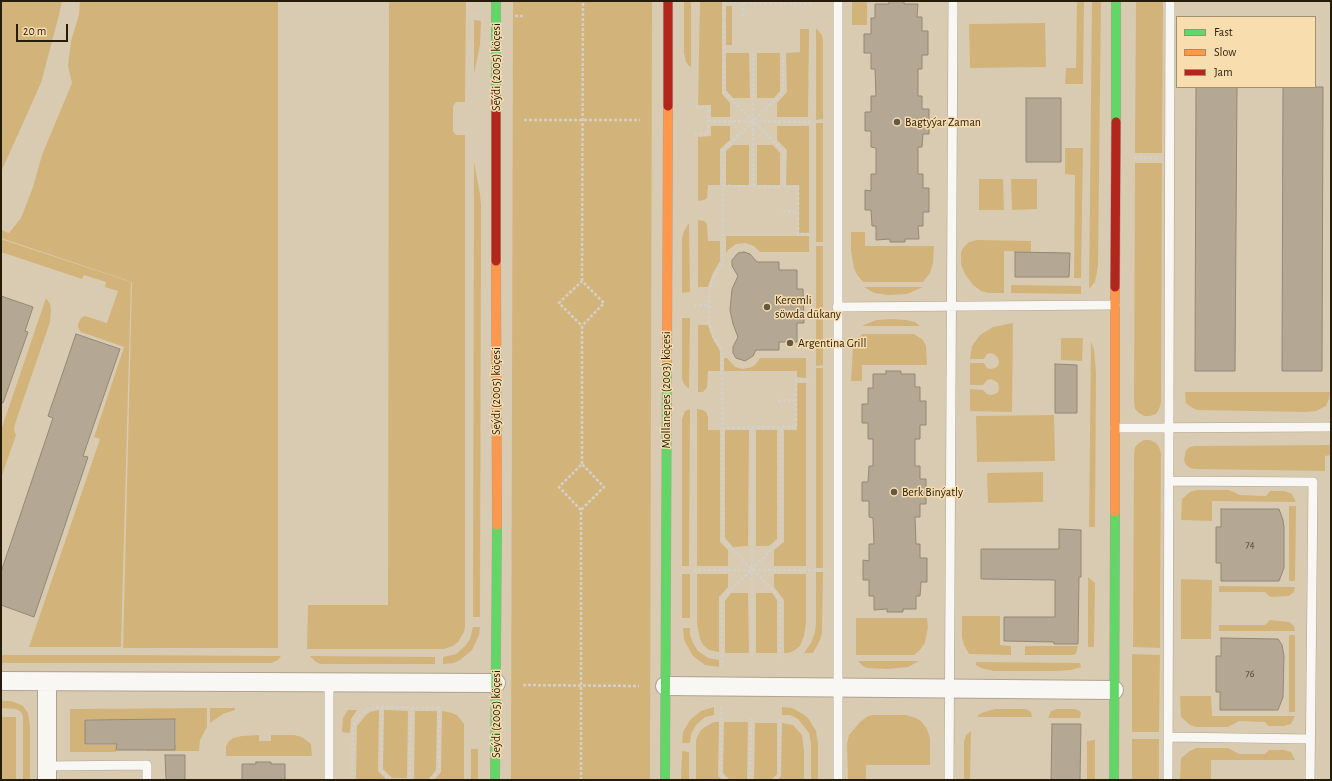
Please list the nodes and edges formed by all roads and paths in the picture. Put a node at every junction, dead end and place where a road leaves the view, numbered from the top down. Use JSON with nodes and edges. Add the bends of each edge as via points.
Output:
{"nodes":[{"id":1,"x":496,"y":1,"type":"edge"},
{"id":2,"x":583,"y":1,"type":"edge"},
{"id":3,"x":668,"y":1,"type":"edge"},
{"id":4,"x":838,"y":1,"type":"edge"},
{"id":5,"x":953,"y":1,"type":"edge"},
{"id":6,"x":1116,"y":1,"type":"edge"},
{"id":7,"x":1170,"y":1,"type":"edge"},
{"id":8,"x":724,"y":2,"type":"edge"},
{"id":9,"x":743,"y":3,"type":"junction"},
{"id":10,"x":812,"y":4,"type":"dead end"},
{"id":11,"x":514,"y":16,"type":"dead end"},
{"id":12,"x":524,"y":16,"type":"dead end"},
{"id":13,"x":743,"y":16,"type":"dead end"},
{"id":14,"x":753,"y":53,"type":"dead end"},
{"id":15,"x":784,"y":53,"type":"dead end"},
{"id":16,"x":695,"y":107,"type":"dead end"},
{"id":17,"x":524,"y":120,"type":"dead end"},
{"id":18,"x":582,"y":120,"type":"junction"},
{"id":19,"x":640,"y":120,"type":"dead end"},
{"id":20,"x":708,"y":121,"type":"junction"},
{"id":21,"x":753,"y":122,"type":"junction"},
{"id":22,"x":812,"y":122,"type":"dead end"},
{"id":23,"x":694,"y":134,"type":"dead end"},
{"id":24,"x":1135,"y":158,"type":"dead end"},
{"id":25,"x":1162,"y":158,"type":"dead end"},
{"id":26,"x":723,"y":186,"type":"junction"},
{"id":27,"x":753,"y":186,"type":"junction"},
{"id":28,"x":784,"y":186,"type":"junction"},
{"id":29,"x":783,"y":211,"type":"dead end"},
{"id":30,"x":798,"y":212,"type":"junction"},
{"id":31,"x":812,"y":234,"type":"dead end"},
{"id":32,"x":582,"y":281,"type":"junction"},
{"id":33,"x":694,"y":305,"type":"dead end"},
{"id":34,"x":709,"y":305,"type":"junction"},
{"id":35,"x":952,"y":305,"type":"junction"},
{"id":36,"x":1115,"y":305,"type":"junction"},
{"id":37,"x":837,"y":307,"type":"junction"},
{"id":38,"x":582,"y":326,"type":"junction"},
{"id":39,"x":811,"y":380,"type":"dead end"},
{"id":40,"x":796,"y":400,"type":"junction"},
{"id":41,"x":778,"y":401,"type":"dead end"},
{"id":42,"x":1169,"y":427,"type":"junction"},
{"id":43,"x":1331,"y":427,"type":"edge"},
{"id":44,"x":722,"y":428,"type":"junction"},
{"id":45,"x":752,"y":428,"type":"junction"},
{"id":46,"x":781,"y":428,"type":"junction"},
{"id":47,"x":1114,"y":428,"type":"junction"},
{"id":48,"x":582,"y":464,"type":"junction"},
{"id":49,"x":1169,"y":481,"type":"junction"},
{"id":50,"x":581,"y":510,"type":"junction"},
{"id":51,"x":693,"y":570,"type":"dead end"},
{"id":52,"x":752,"y":570,"type":"junction"},
{"id":53,"x":823,"y":570,"type":"dead end"},
{"id":54,"x":752,"y":656,"type":"dead end"},
{"id":55,"x":780,"y":657,"type":"dead end"},
{"id":56,"x":722,"y":667,"type":"dead end"},
{"id":57,"x":1,"y":681,"type":"edge"},
{"id":58,"x":48,"y":682,"type":"junction"},
{"id":59,"x":329,"y":682,"type":"junction"},
{"id":60,"x":496,"y":683,"type":"junction"},
{"id":61,"x":523,"y":686,"type":"dead end"},
{"id":62,"x":581,"y":686,"type":"junction"},
{"id":63,"x":639,"y":686,"type":"dead end"},
{"id":64,"x":665,"y":686,"type":"junction"},
{"id":65,"x":838,"y":687,"type":"junction"},
{"id":66,"x":949,"y":688,"type":"junction"},
{"id":67,"x":1114,"y":690,"type":"junction"},
{"id":68,"x":721,"y":706,"type":"dead end"},
{"id":69,"x":382,"y":707,"type":"junction"},
{"id":70,"x":411,"y":708,"type":"junction"},
{"id":71,"x":751,"y":718,"type":"dead end"},
{"id":72,"x":780,"y":719,"type":"dead end"},
{"id":73,"x":1168,"y":738,"type":"junction"},
{"id":74,"x":1310,"y":739,"type":"junction"},
{"id":75,"x":47,"y":773,"type":"edge"},
{"id":76,"x":147,"y":780,"type":"edge"},
{"id":77,"x":329,"y":780,"type":"edge"},
{"id":78,"x":352,"y":780,"type":"edge"},
{"id":79,"x":390,"y":780,"type":"edge"},
{"id":80,"x":410,"y":780,"type":"edge"},
{"id":81,"x":430,"y":780,"type":"edge"},
{"id":82,"x":495,"y":780,"type":"edge"},
{"id":83,"x":581,"y":780,"type":"edge"},
{"id":84,"x":665,"y":780,"type":"edge"},
{"id":85,"x":726,"y":780,"type":"edge"},
{"id":86,"x":750,"y":780,"type":"edge"},
{"id":87,"x":775,"y":780,"type":"edge"},
{"id":88,"x":838,"y":780,"type":"edge"},
{"id":89,"x":949,"y":780,"type":"edge"},
{"id":90,"x":1114,"y":780,"type":"edge"},
{"id":91,"x":1168,"y":780,"type":"edge"},
{"id":92,"x":1310,"y":780,"type":"edge"}],
"edges":[{"from":1,"to":60,"type":"street","name":"Seýdi (2005) köçesi"},
{"from":2,"to":18,"type":"path"},
{"from":3,"to":64,"type":"street","name":"Mollanepes (2003) köçesi"},
{"from":4,"to":37,"type":"lane"},
{"from":5,"to":35,"type":"lane"},
{"from":6,"to":36,"type":"street"},
{"from":7,"to":42,"type":"lane"},
{"from":8,"to":9,"type":"path"},
{"from":8,"to":21,"type":"path","via":[[724,92]]},
{"from":9,"to":10,"type":"path"},
{"from":9,"to":13,"type":"path"},
{"from":11,"to":12,"type":"path"},
{"from":14,"to":21,"type":"path"},
{"from":15,"to":21,"type":"path","via":[[783,92]]},
{"from":16,"to":20,"type":"path","via":[[708,107]]},
{"from":17,"to":18,"type":"path"},
{"from":18,"to":19,"type":"path"},
{"from":18,"to":32,"type":"path"},
{"from":20,"to":21,"type":"path"},
{"from":20,"to":23,"type":"path","via":[[708,134]]},
{"from":21,"to":22,"type":"path"},
{"from":21,"to":26,"type":"path","via":[[723,150]]},
{"from":21,"to":27,"type":"path"},
{"from":21,"to":28,"type":"path","via":[[784,152]]},
{"from":24,"to":25,"type":"path"},
{"from":26,"to":27,"type":"path"},
{"from":26,"to":34,"type":"path","via":[[723,261],[712,280]]},
{"from":27,"to":28,"type":"path"},
{"from":28,"to":30,"type":"path","via":[[798,187]]},
{"from":29,"to":30,"type":"path"},
{"from":30,"to":31,"type":"path","via":[[798,234]]},
{"from":32,"to":38,"type":"path","via":[[604,303]]},
{"from":32,"to":38,"type":"path","via":[[560,303]]},
{"from":33,"to":34,"type":"path"},
{"from":34,"to":44,"type":"path","via":[[709,324],[722,350]]},
{"from":35,"to":36,"type":"lane"},
{"from":35,"to":37,"type":"lane"},
{"from":35,"to":66,"type":"lane"},
{"from":36,"to":47,"type":"street"},
{"from":37,"to":65,"type":"lane"},
{"from":38,"to":48,"type":"path"},
{"from":39,"to":40,"type":"path","via":[[796,380]]},
{"from":40,"to":41,"type":"path"},
{"from":40,"to":46,"type":"path","via":[[796,427]]},
{"from":42,"to":43,"type":"lane"},
{"from":42,"to":47,"type":"lane"},
{"from":42,"to":49,"type":"lane"},
{"from":44,"to":45,"type":"path"},
{"from":44,"to":52,"type":"path","via":[[723,540]]},
{"from":45,"to":46,"type":"path"},
{"from":45,"to":52,"type":"path"},
{"from":46,"to":52,"type":"path","via":[[781,541]]},
{"from":47,"to":67,"type":"street"},
{"from":48,"to":50,"type":"path","via":[[604,487]]},
{"from":48,"to":50,"type":"path","via":[[559,487]]},
{"from":49,"to":73,"type":"lane"},
{"from":49,"to":74,"type":"lane","via":[[1312,482]]},
{"from":50,"to":62,"type":"path"},
{"from":51,"to":52,"type":"path"},
{"from":52,"to":53,"type":"path"},
{"from":52,"to":54,"type":"path"},
{"from":52,"to":55,"type":"path","via":[[780,600]]},
{"from":52,"to":56,"type":"path","via":[[722,599]]},
{"from":57,"to":58,"type":"street"},
{"from":58,"to":59,"type":"street"},
{"from":58,"to":75,"type":"street"},
{"from":59,"to":60,"type":"street"},
{"from":59,"to":77,"type":"lane"},
{"from":60,"to":82,"type":"street","name":"Seýdi (2005) köçesi"},
{"from":61,"to":62,"type":"path"},
{"from":62,"to":63,"type":"path"},
{"from":62,"to":83,"type":"path"},
{"from":64,"to":65,"type":"street"},
{"from":64,"to":84,"type":"street","name":"Mollanepes (2003) köçesi"},
{"from":65,"to":66,"type":"street"},
{"from":65,"to":88,"type":"lane"},
{"from":66,"to":67,"type":"street"},
{"from":66,"to":89,"type":"lane"},
{"from":67,"to":90,"type":"street"},
{"from":68,"to":85,"type":"path","via":[[721,775]]},
{"from":69,"to":70,"type":"path"},
{"from":69,"to":78,"type":"path","via":[[364,712],[355,722]]},
{"from":69,"to":79,"type":"path","via":[[381,770]]},
{"from":70,"to":80,"type":"path"},
{"from":70,"to":81,"type":"path","via":[[440,708],[439,771]]},
{"from":71,"to":86,"type":"path"},
{"from":72,"to":87,"type":"path","via":[[779,776]]},
{"from":73,"to":74,"type":"lane"},
{"from":73,"to":91,"type":"lane"},
{"from":74,"to":92,"type":"lane"},
{"from":75,"to":76,"type":"lane","via":[[146,765]]}]}
